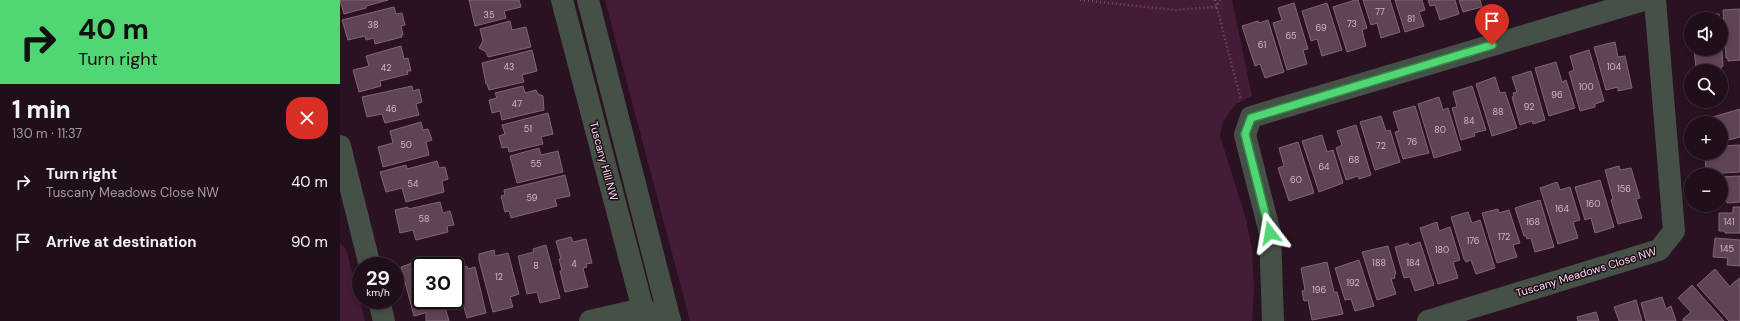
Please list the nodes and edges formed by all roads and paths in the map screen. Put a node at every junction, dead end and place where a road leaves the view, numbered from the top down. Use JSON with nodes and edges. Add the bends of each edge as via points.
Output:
{"nodes":[{"id":1,"x":562,"y":0,"type":"edge"},
{"id":2,"x":588,"y":0,"type":"edge"},
{"id":3,"x":1080,"y":0,"type":"edge"},
{"id":4,"x":1215,"y":0,"type":"edge"},
{"id":5,"x":1220,"y":0,"type":"edge"},
{"id":6,"x":1644,"y":0,"type":"edge"},
{"id":7,"x":1655,"y":0,"type":"edge"},
{"id":8,"x":1216,"y":7,"type":"junction"},
{"id":9,"x":1251,"y":118,"type":"junction"},
{"id":10,"x":340,"y":146,"type":"edge"},
{"id":11,"x":346,"y":197,"type":"edge"},
{"id":12,"x":367,"y":257,"type":"edge"},
{"id":13,"x":381,"y":309,"type":"edge"},
{"id":14,"x":644,"y":315,"type":"edge"},
{"id":15,"x":384,"y":321,"type":"edge"},
{"id":16,"x":590,"y":321,"type":"edge"},
{"id":17,"x":669,"y":321,"type":"edge"},
{"id":18,"x":1273,"y":321,"type":"edge"},
{"id":19,"x":1428,"y":321,"type":"edge"}],
"edges":[{"from":1,"to":14,"type":"street","name":"Tuscany Hill NW"},
{"from":2,"to":17,"type":"street"},
{"from":3,"to":8,"type":"path","via":[[1175,10]]},
{"from":4,"to":8,"type":"path"},
{"from":5,"to":8,"type":"path"},
{"from":6,"to":9,"type":"street"},
{"from":7,"to":19,"type":"street","name":"Tuscany Meadows Close NW","via":[[1674,231],[1659,250]]},
{"from":8,"to":9,"type":"path","via":[[1242,105]]},
{"from":9,"to":18,"type":"street","via":[[1245,134],[1270,233]]},
{"from":10,"to":11,"type":"street"},
{"from":11,"to":12,"type":"street"},
{"from":13,"to":15,"type":"street"},
{"from":14,"to":16,"type":"street"},
{"from":14,"to":17,"type":"street"}]}
